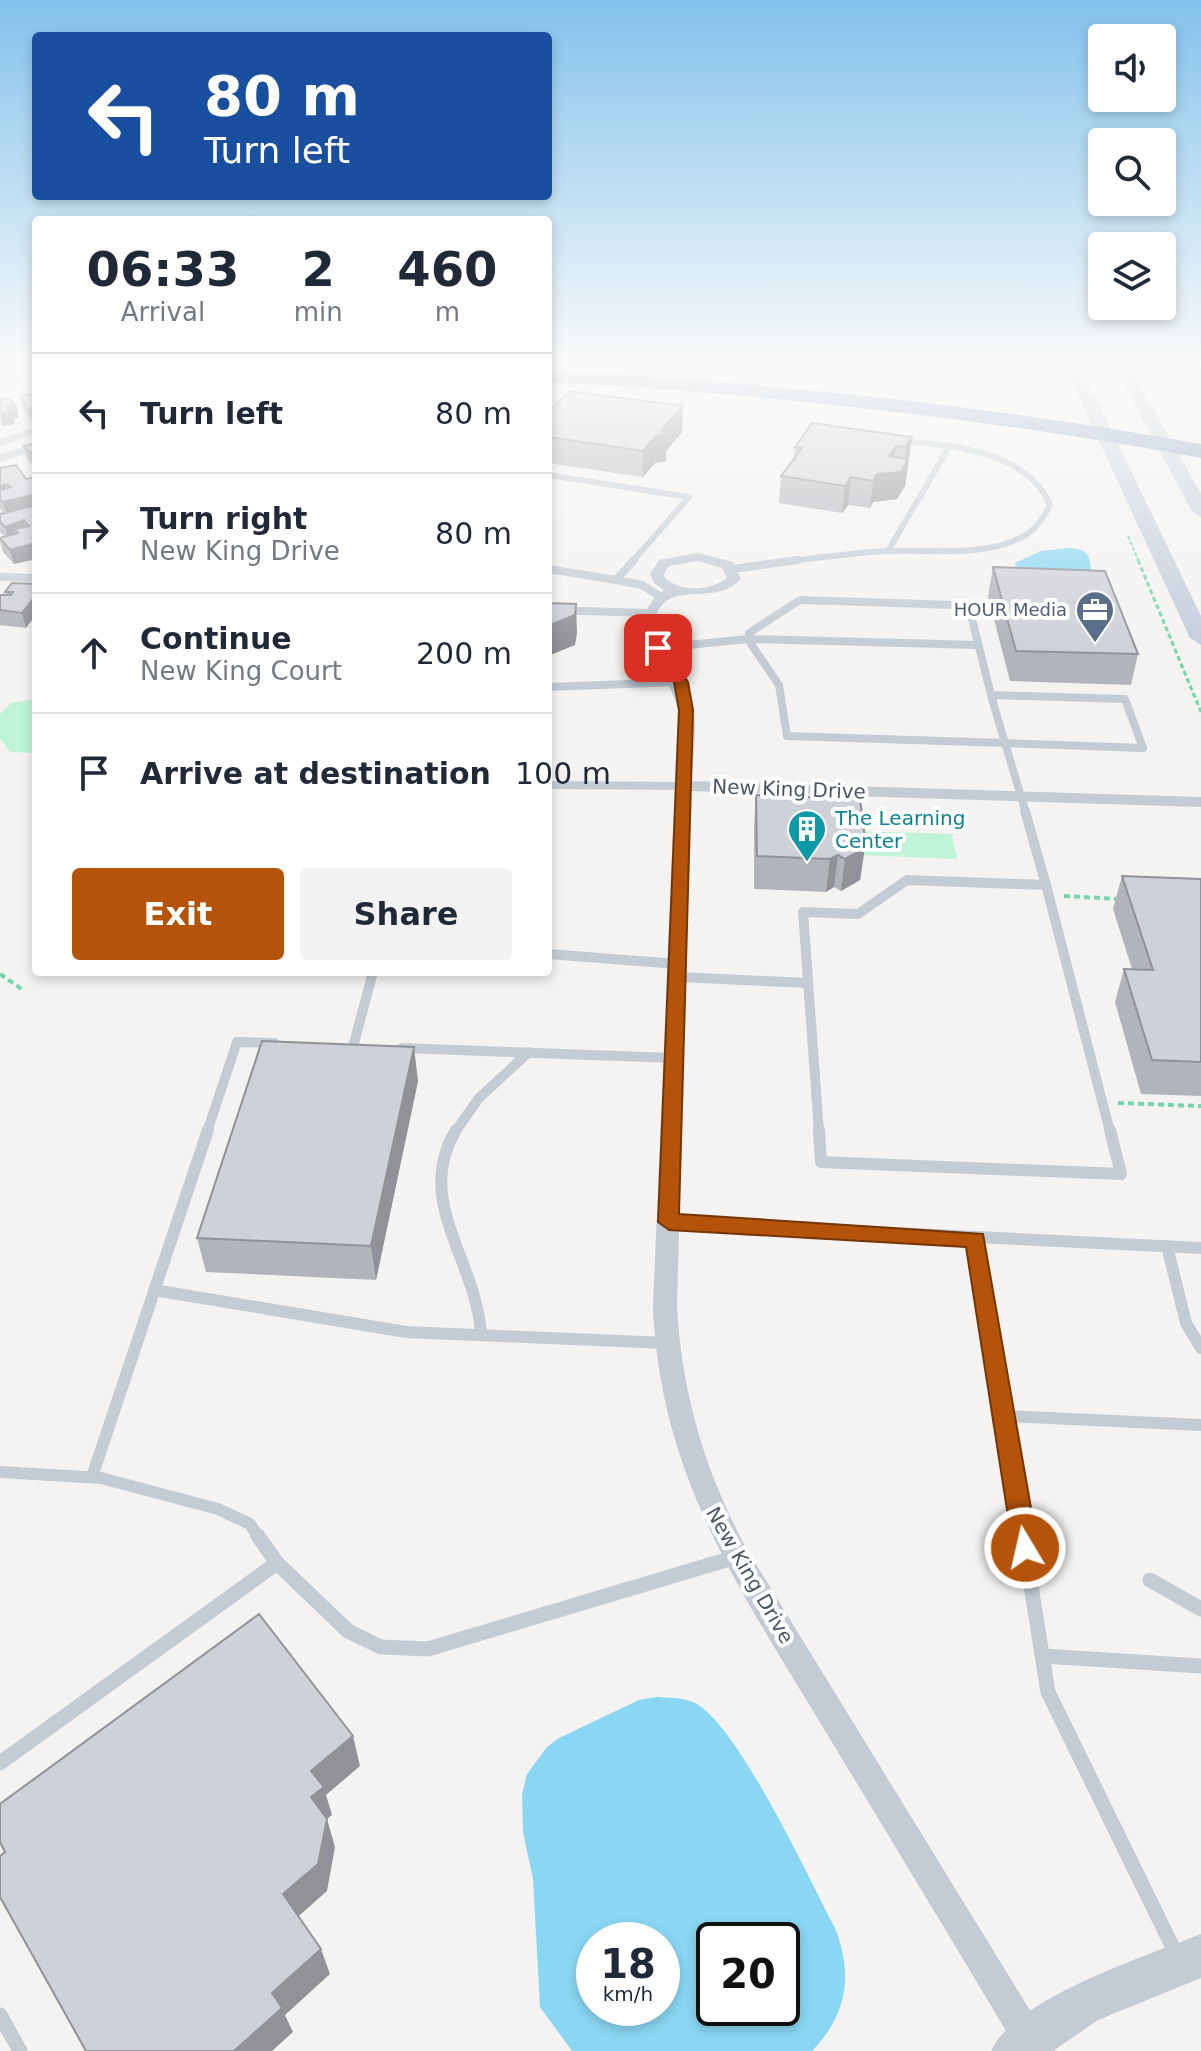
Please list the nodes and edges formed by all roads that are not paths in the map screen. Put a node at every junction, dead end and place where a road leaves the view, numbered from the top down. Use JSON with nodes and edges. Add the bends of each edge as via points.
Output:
{"nodes":[{"id":1,"x":942,"y":459,"type":"edge"},
{"id":2,"x":994,"y":459,"type":"edge"},
{"id":3,"x":1116,"y":459,"type":"edge"},
{"id":4,"x":1172,"y":459,"type":"edge"},
{"id":5,"x":552,"y":476,"type":"edge"},
{"id":6,"x":1201,"y":511,"type":"edge"},
{"id":7,"x":888,"y":551,"type":"junction"},
{"id":8,"x":732,"y":569,"type":"junction"},
{"id":9,"x":552,"y":570,"type":"edge"},
{"id":10,"x":0,"y":577,"type":"edge"},
{"id":11,"x":32,"y":578,"type":"edge"},
{"id":12,"x":616,"y":580,"type":"junction"},
{"id":13,"x":667,"y":594,"type":"junction"},
{"id":14,"x":552,"y":610,"type":"edge"},
{"id":15,"x":649,"y":613,"type":"junction"},
{"id":16,"x":1201,"y":638,"type":"edge"},
{"id":17,"x":748,"y":639,"type":"junction"},
{"id":18,"x":978,"y":645,"type":"junction"},
{"id":19,"x":658,"y":648,"type":"junction"},
{"id":20,"x":681,"y":682,"type":"junction"},
{"id":21,"x":552,"y":687,"type":"edge"},
{"id":22,"x":991,"y":695,"type":"junction"},
{"id":23,"x":1004,"y":744,"type":"junction"},
{"id":24,"x":552,"y":785,"type":"edge"},
{"id":25,"x":684,"y":786,"type":"junction"},
{"id":26,"x":1019,"y":797,"type":"junction"},
{"id":27,"x":1201,"y":802,"type":"edge"},
{"id":28,"x":1046,"y":885,"type":"junction"},
{"id":29,"x":552,"y":955,"type":"edge"},
{"id":30,"x":678,"y":971,"type":"junction"},
{"id":31,"x":372,"y":976,"type":"edge"},
{"id":32,"x":808,"y":983,"type":"junction"},
{"id":33,"x":281,"y":1044,"type":"edge"},
{"id":34,"x":339,"y":1046,"type":"edge"},
{"id":35,"x":353,"y":1047,"type":"junction"},
{"id":36,"x":369,"y":1047,"type":"edge"},
{"id":37,"x":385,"y":1048,"type":"edge"},
{"id":38,"x":529,"y":1052,"type":"junction"},
{"id":39,"x":676,"y":1058,"type":"junction"},
{"id":40,"x":669,"y":1222,"type":"junction"},
{"id":41,"x":975,"y":1239,"type":"junction"},
{"id":42,"x":1167,"y":1246,"type":"junction"},
{"id":43,"x":1201,"y":1248,"type":"edge"},
{"id":44,"x":154,"y":1290,"type":"junction"},
{"id":45,"x":481,"y":1335,"type":"junction"},
{"id":46,"x":665,"y":1343,"type":"junction"},
{"id":47,"x":1201,"y":1348,"type":"edge"},
{"id":48,"x":1004,"y":1416,"type":"junction"},
{"id":49,"x":1201,"y":1425,"type":"edge"},
{"id":50,"x":0,"y":1472,"type":"edge"},
{"id":51,"x":92,"y":1477,"type":"junction"},
{"id":52,"x":736,"y":1557,"type":"junction"},
{"id":53,"x":277,"y":1563,"type":"junction"},
{"id":54,"x":1150,"y":1580,"type":"dead end"},
{"id":55,"x":1201,"y":1609,"type":"edge"},
{"id":56,"x":1043,"y":1656,"type":"junction"},
{"id":57,"x":1201,"y":1666,"type":"edge"},
{"id":58,"x":0,"y":1763,"type":"edge"},
{"id":59,"x":1190,"y":1958,"type":"edge"},
{"id":60,"x":0,"y":2015,"type":"edge"},
{"id":61,"x":1027,"y":2047,"type":"edge"},
{"id":62,"x":20,"y":2051,"type":"edge"}],
"edges":[{"from":1,"to":7,"type":"lane"},
{"from":2,"to":7,"type":"lane","via":[[1031,477],[1049,498],[1045,516],[1028,533],[956,552]]},
{"from":3,"to":16,"type":"main road"},
{"from":4,"to":6,"type":"main road"},
{"from":5,"to":12,"type":"lane","via":[[689,497]]},
{"from":7,"to":8,"type":"lane"},
{"from":8,"to":13,"type":"street","via":[[734,579],[724,586]]},
{"from":8,"to":13,"type":"street","via":[[705,557],[672,560],[657,574]]},
{"from":9,"to":12,"type":"lane"},
{"from":10,"to":11,"type":"street"},
{"from":12,"to":13,"type":"lane"},
{"from":13,"to":15,"type":"street"},
{"from":14,"to":15,"type":"lane"},
{"from":15,"to":19,"type":"street","via":[[648,629]]},
{"from":17,"to":18,"type":"lane"},
{"from":17,"to":18,"type":"lane","via":[[754,628],[800,600],[956,605],[969,611]]},
{"from":17,"to":19,"type":"lane"},
{"from":17,"to":23,"type":"lane","via":[[779,685],[787,736]]},
{"from":18,"to":22,"type":"lane"},
{"from":19,"to":20,"type":"street"},
{"from":20,"to":21,"type":"lane"},
{"from":20,"to":25,"type":"street","via":[[686,710]]},
{"from":22,"to":23,"type":"lane"},
{"from":22,"to":23,"type":"lane","via":[[1125,699],[1143,748]]},
{"from":23,"to":26,"type":"lane"},
{"from":24,"to":25,"type":"lane"},
{"from":25,"to":26,"type":"street","name":"New King Drive"},
{"from":25,"to":30,"type":"street","name":"New King Drive"},
{"from":26,"to":27,"type":"street","name":"New King Drive"},
{"from":26,"to":28,"type":"lane"},
{"from":28,"to":32,"type":"lane","via":[[907,880],[858,914],[803,912]]},
{"from":28,"to":32,"type":"lane","via":[[1121,1174],[821,1162]]},
{"from":29,"to":30,"type":"lane"},
{"from":30,"to":32,"type":"lane"},
{"from":30,"to":39,"type":"street","name":"New King Drive"},
{"from":31,"to":35,"type":"lane"},
{"from":33,"to":44,"type":"lane","via":[[237,1042]]},
{"from":34,"to":35,"type":"lane"},
{"from":35,"to":36,"type":"lane"},
{"from":37,"to":38,"type":"lane"},
{"from":38,"to":39,"type":"lane"},
{"from":38,"to":45,"type":"lane","via":[[510,1066],[452,1133],[437,1182],[481,1302]]},
{"from":39,"to":40,"type":"street","name":"New King Drive"},
{"from":40,"to":41,"type":"lane"},
{"from":40,"to":46,"type":"street","name":"New King Drive"},
{"from":41,"to":42,"type":"lane"},
{"from":41,"to":48,"type":"lane"},
{"from":42,"to":43,"type":"lane"},
{"from":42,"to":47,"type":"lane","via":[[1186,1323]]},
{"from":44,"to":45,"type":"lane","via":[[406,1332]]},
{"from":44,"to":51,"type":"lane"},
{"from":45,"to":46,"type":"lane"},
{"from":46,"to":52,"type":"street","name":"New King Drive","via":[[672,1402],[686,1448]]},
{"from":48,"to":49,"type":"lane"},
{"from":48,"to":56,"type":"lane"},
{"from":50,"to":51,"type":"lane"},
{"from":51,"to":53,"type":"lane","via":[[218,1509],[250,1524]]},
{"from":52,"to":53,"type":"lane","via":[[428,1649],[381,1647],[348,1631]]},
{"from":52,"to":61,"type":"street","name":"New King Drive"},
{"from":53,"to":58,"type":"lane"},
{"from":54,"to":55,"type":"lane"},
{"from":56,"to":57,"type":"lane"},
{"from":56,"to":59,"type":"lane","via":[[1048,1692]]},
{"from":59,"to":61,"type":"street","via":[[1083,2004]]},
{"from":60,"to":62,"type":"lane"}]}
